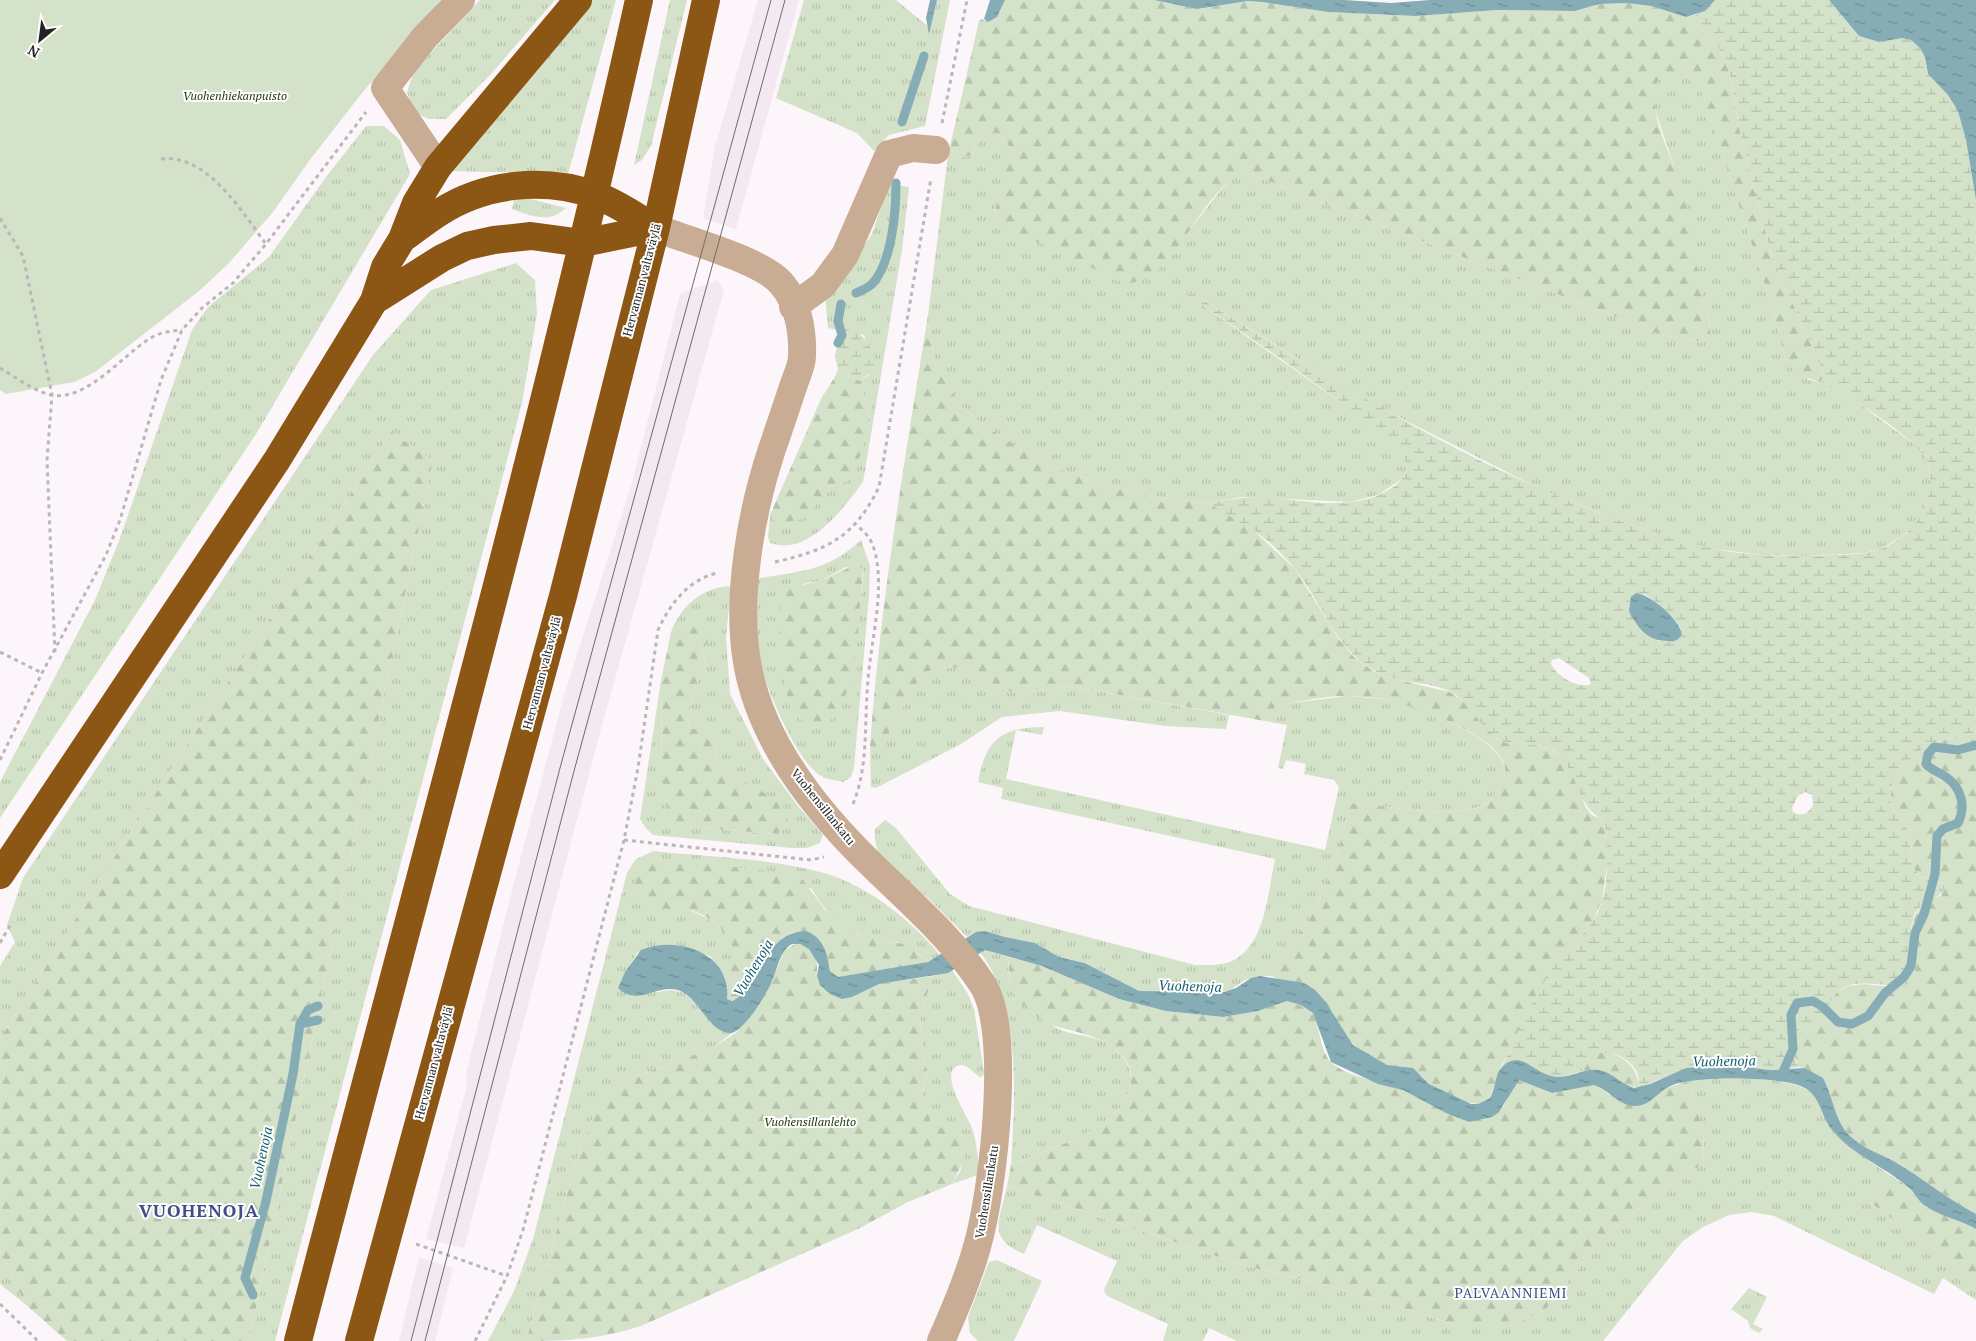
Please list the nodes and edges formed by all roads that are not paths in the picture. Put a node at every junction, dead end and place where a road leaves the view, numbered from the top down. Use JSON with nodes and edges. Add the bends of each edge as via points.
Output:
{"nodes":[{"id":1,"x":461,"y":0,"type":"edge"},
{"id":2,"x":578,"y":0,"type":"edge"},
{"id":3,"x":639,"y":0,"type":"edge"},
{"id":4,"x":706,"y":0,"type":"edge"},
{"id":5,"x":936,"y":150,"type":"road end"},
{"id":6,"x":438,"y":167,"type":"junction"},
{"id":7,"x":595,"y":195,"type":"junction"},
{"id":8,"x":656,"y":228,"type":"junction"},
{"id":9,"x":402,"y":239,"type":"junction"},
{"id":10,"x":583,"y":243,"type":"junction"},
{"id":11,"x":374,"y":301,"type":"junction"},
{"id":12,"x":793,"y":307,"type":"junction"},
{"id":13,"x":0,"y":875,"type":"edge"},
{"id":14,"x":946,"y":1339,"type":"edge"},
{"id":15,"x":298,"y":1341,"type":"edge"},
{"id":16,"x":359,"y":1341,"type":"edge"}],
"edges":[{"from":1,"to":6,"type":"street","via":[[425,37],[385,88]]},
{"from":2,"to":6,"type":"highway"},
{"from":3,"to":7,"type":"highway"},
{"from":4,"to":8,"type":"highway","name":"Hervannan valtaväylä"},
{"from":5,"to":12,"type":"street","via":[[913,148],[889,154],[845,255],[823,285]]},
{"from":6,"to":9,"type":"highway","via":[[416,202]]},
{"from":7,"to":8,"type":"highway"},
{"from":7,"to":9,"type":"highway","via":[[552,186],[519,185],[477,194],[440,211]]},
{"from":7,"to":10,"type":"highway"},
{"from":8,"to":10,"type":"highway"},
{"from":8,"to":12,"type":"street","name":"Vuohensillankatu","via":[[758,265],[781,283]]},
{"from":8,"to":16,"type":"highway","name":"Hervannan valtaväylä","via":[[562,596]]},
{"from":9,"to":11,"type":"highway","via":[[385,268]]},
{"from":10,"to":11,"type":"highway","via":[[531,236],[467,246]]},
{"from":10,"to":15,"type":"highway"},
{"from":11,"to":13,"type":"highway","via":[[276,460]]},
{"from":12,"to":14,"type":"street","name":"Vuohensillankatu","via":[[801,321],[802,360],[767,465],[749,548],[744,618],[747,663],[764,722],[797,779],[868,862],[933,924],[984,987],[995,1017],[998,1072],[995,1153],[978,1243]]}]}
